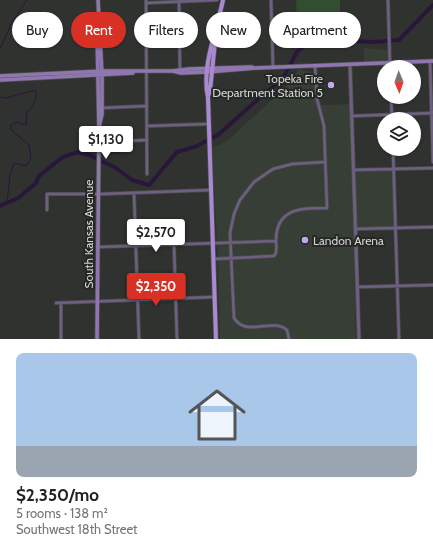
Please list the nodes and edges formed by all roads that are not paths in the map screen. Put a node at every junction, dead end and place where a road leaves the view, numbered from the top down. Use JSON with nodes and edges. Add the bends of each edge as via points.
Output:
{"nodes":[{"id":1,"x":98,"y":0,"type":"edge"},
{"id":2,"x":217,"y":0,"type":"edge"},
{"id":3,"x":223,"y":0,"type":"edge"},
{"id":4,"x":271,"y":0,"type":"edge"},
{"id":5,"x":388,"y":0,"type":"edge"},
{"id":6,"x":146,"y":1,"type":"edge"},
{"id":7,"x":179,"y":1,"type":"edge"},
{"id":8,"x":390,"y":60,"type":"edge"},
{"id":9,"x":432,"y":61,"type":"edge"},
{"id":10,"x":421,"y":62,"type":"edge"},
{"id":11,"x":350,"y":64,"type":"junction"},
{"id":12,"x":377,"y":65,"type":"edge"},
{"id":13,"x":315,"y":66,"type":"junction"},
{"id":14,"x":272,"y":67,"type":"junction"},
{"id":15,"x":210,"y":70,"type":"junction"},
{"id":16,"x":180,"y":71,"type":"junction"},
{"id":17,"x":147,"y":72,"type":"junction"},
{"id":18,"x":100,"y":73,"type":"junction"},
{"id":19,"x":0,"y":76,"type":"edge"},
{"id":20,"x":0,"y":80,"type":"edge"},
{"id":21,"x":147,"y":106,"type":"junction"},
{"id":22,"x":100,"y":108,"type":"junction"},
{"id":23,"x":421,"y":113,"type":"edge"},
{"id":24,"x":432,"y":113,"type":"edge"},
{"id":25,"x":377,"y":115,"type":"edge"},
{"id":26,"x":352,"y":116,"type":"junction"},
{"id":27,"x":208,"y":124,"type":"junction"},
{"id":28,"x":147,"y":126,"type":"junction"},
{"id":29,"x":147,"y":140,"type":"junction"},
{"id":30,"x":98,"y":142,"type":"junction"},
{"id":31,"x":392,"y":156,"type":"edge"},
{"id":32,"x":325,"y":162,"type":"junction"},
{"id":33,"x":433,"y":162,"type":"edge"},
{"id":34,"x":393,"y":168,"type":"junction"},
{"id":35,"x":433,"y":168,"type":"edge"},
{"id":36,"x":353,"y":170,"type":"junction"},
{"id":37,"x":147,"y":174,"type":"dead end"},
{"id":38,"x":211,"y":190,"type":"junction"},
{"id":39,"x":134,"y":193,"type":"junction"},
{"id":40,"x":98,"y":194,"type":"junction"},
{"id":41,"x":47,"y":210,"type":"dead end"},
{"id":42,"x":433,"y":226,"type":"edge"},
{"id":43,"x":395,"y":228,"type":"junction"},
{"id":44,"x":355,"y":229,"type":"junction"},
{"id":45,"x":276,"y":241,"type":"junction"},
{"id":46,"x":230,"y":243,"type":"junction"},
{"id":47,"x":213,"y":244,"type":"junction"},
{"id":48,"x":174,"y":245,"type":"junction"},
{"id":49,"x":136,"y":246,"type":"junction"},
{"id":50,"x":98,"y":247,"type":"junction"},
{"id":51,"x":231,"y":258,"type":"junction"},
{"id":52,"x":213,"y":259,"type":"junction"},
{"id":53,"x":433,"y":285,"type":"edge"},
{"id":54,"x":397,"y":286,"type":"junction"},
{"id":55,"x":357,"y":287,"type":"junction"},
{"id":56,"x":214,"y":297,"type":"junction"},
{"id":57,"x":176,"y":299,"type":"junction"},
{"id":58,"x":138,"y":300,"type":"junction"},
{"id":59,"x":98,"y":302,"type":"junction"},
{"id":60,"x":56,"y":303,"type":"dead end"},
{"id":61,"x":61,"y":303,"type":"junction"},
{"id":62,"x":61,"y":339,"type":"edge"},
{"id":63,"x":97,"y":339,"type":"edge"},
{"id":64,"x":139,"y":339,"type":"edge"},
{"id":65,"x":177,"y":339,"type":"edge"},
{"id":66,"x":216,"y":339,"type":"edge"},
{"id":67,"x":289,"y":339,"type":"edge"},
{"id":68,"x":359,"y":339,"type":"edge"},
{"id":69,"x":399,"y":339,"type":"edge"}],
"edges":[{"from":1,"to":18,"type":"main road","name":"South Kansas Avenue"},
{"from":2,"to":7,"type":"street"},
{"from":3,"to":15,"type":"main road","via":[[212,39]]},
{"from":4,"to":14,"type":"street"},
{"from":5,"to":8,"type":"street"},
{"from":6,"to":7,"type":"street"},
{"from":6,"to":17,"type":"street"},
{"from":7,"to":16,"type":"street"},
{"from":9,"to":10,"type":"main road"},
{"from":9,"to":24,"type":"street"},
{"from":11,"to":12,"type":"main road"},
{"from":11,"to":13,"type":"main road"},
{"from":11,"to":26,"type":"street"},
{"from":13,"to":14,"type":"main road"},
{"from":13,"to":32,"type":"street","via":[[317,99],[324,126]]},
{"from":14,"to":15,"type":"main road"},
{"from":15,"to":16,"type":"main road"},
{"from":15,"to":27,"type":"main road","via":[[206,90]]},
{"from":16,"to":17,"type":"main road"},
{"from":17,"to":18,"type":"main road","via":[[126,70]]},
{"from":17,"to":21,"type":"street"},
{"from":18,"to":19,"type":"main road"},
{"from":18,"to":20,"type":"main road"},
{"from":18,"to":22,"type":"main road","name":"South Kansas Avenue"},
{"from":21,"to":22,"type":"street"},
{"from":21,"to":28,"type":"street"},
{"from":22,"to":30,"type":"main road","name":"South Kansas Avenue"},
{"from":23,"to":24,"type":"street"},
{"from":24,"to":33,"type":"street"},
{"from":25,"to":26,"type":"street"},
{"from":26,"to":36,"type":"street"},
{"from":27,"to":28,"type":"street"},
{"from":27,"to":38,"type":"main road"},
{"from":28,"to":29,"type":"street"},
{"from":29,"to":30,"type":"street"},
{"from":29,"to":37,"type":"street"},
{"from":30,"to":40,"type":"main road","name":"South Kansas Avenue"},
{"from":31,"to":34,"type":"street"},
{"from":32,"to":45,"type":"street","via":[[327,208],[301,209],[289,213],[279,224]]},
{"from":32,"to":46,"type":"street","via":[[288,164],[270,171],[257,180],[236,207]]},
{"from":34,"to":35,"type":"street"},
{"from":34,"to":36,"type":"street"},
{"from":34,"to":43,"type":"street"},
{"from":36,"to":44,"type":"street"},
{"from":38,"to":39,"type":"street"},
{"from":38,"to":47,"type":"main road"},
{"from":39,"to":40,"type":"street"},
{"from":39,"to":49,"type":"street"},
{"from":40,"to":41,"type":"street","via":[[47,194]]},
{"from":40,"to":50,"type":"main road","name":"South Kansas Avenue"},
{"from":42,"to":43,"type":"street"},
{"from":43,"to":44,"type":"street"},
{"from":43,"to":54,"type":"street"},
{"from":44,"to":55,"type":"street"},
{"from":45,"to":46,"type":"street"},
{"from":45,"to":51,"type":"street","via":[[276,254],[273,257]]},
{"from":46,"to":47,"type":"street"},
{"from":46,"to":51,"type":"street"},
{"from":47,"to":48,"type":"street"},
{"from":47,"to":52,"type":"main road"},
{"from":48,"to":49,"type":"street"},
{"from":48,"to":57,"type":"street"},
{"from":49,"to":50,"type":"street"},
{"from":49,"to":58,"type":"street"},
{"from":50,"to":59,"type":"main road","name":"South Kansas Avenue"},
{"from":51,"to":52,"type":"street"},
{"from":51,"to":67,"type":"street","via":[[235,320],[246,327],[282,327],[287,330]]},
{"from":52,"to":56,"type":"main road"},
{"from":53,"to":54,"type":"street"},
{"from":54,"to":55,"type":"street"},
{"from":54,"to":69,"type":"street"},
{"from":55,"to":68,"type":"street"},
{"from":56,"to":57,"type":"street"},
{"from":56,"to":66,"type":"main road"},
{"from":57,"to":58,"type":"street"},
{"from":57,"to":65,"type":"street"},
{"from":58,"to":59,"type":"street"},
{"from":58,"to":64,"type":"street"},
{"from":59,"to":61,"type":"street"},
{"from":59,"to":63,"type":"main road","name":"South Kansas Avenue"},
{"from":60,"to":61,"type":"street"},
{"from":61,"to":62,"type":"street"}]}
